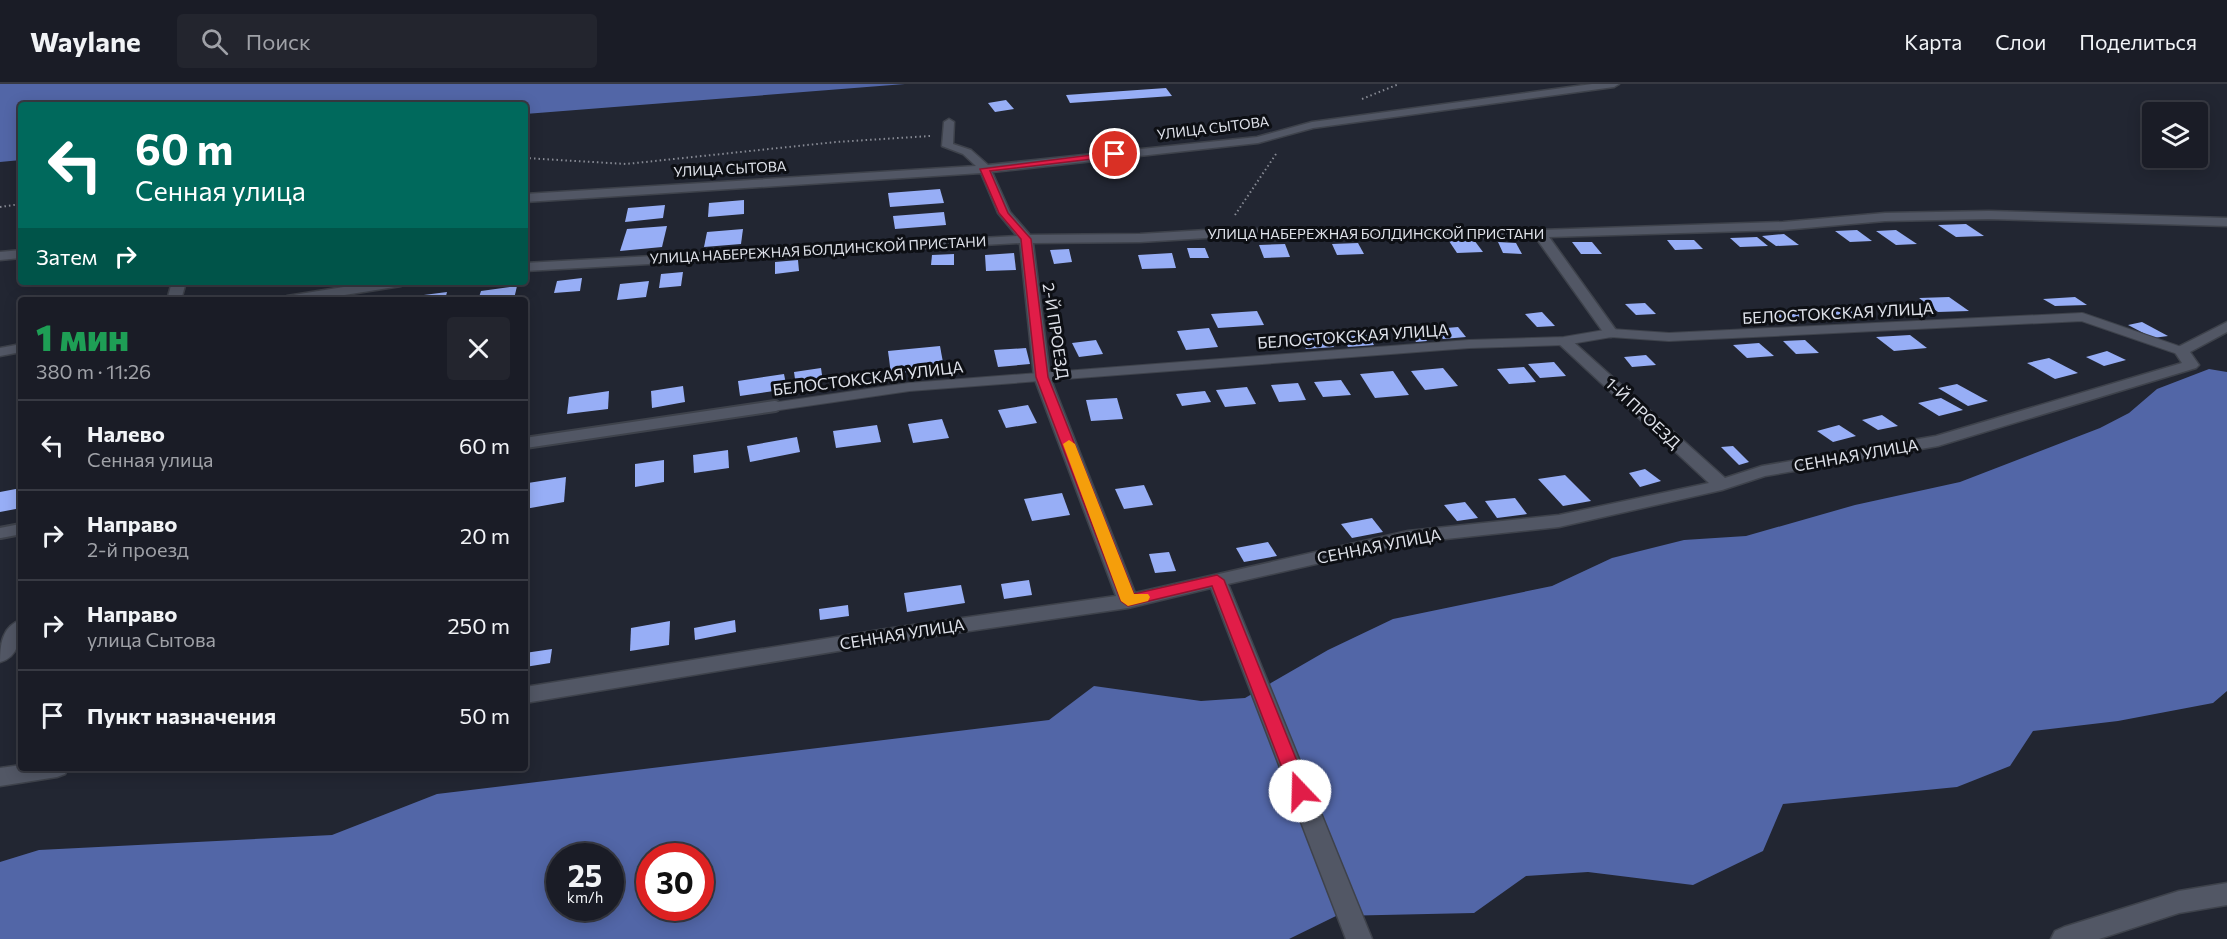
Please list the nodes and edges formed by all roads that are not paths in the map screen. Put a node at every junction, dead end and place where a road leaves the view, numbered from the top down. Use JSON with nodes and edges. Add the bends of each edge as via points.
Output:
{"nodes":[{"id":1,"x":1614,"y":84,"type":"edge"},
{"id":2,"x":949,"y":129,"type":"road end"},
{"id":3,"x":985,"y":169,"type":"junction"},
{"id":4,"x":528,"y":198,"type":"edge"},
{"id":5,"x":2227,"y":222,"type":"edge"},
{"id":6,"x":1540,"y":234,"type":"junction"},
{"id":7,"x":1026,"y":239,"type":"junction"},
{"id":8,"x":18,"y":254,"type":"edge"},
{"id":9,"x":0,"y":256,"type":"edge"},
{"id":10,"x":528,"y":267,"type":"edge"},
{"id":11,"x":382,"y":285,"type":"edge"},
{"id":12,"x":306,"y":297,"type":"edge"},
{"id":13,"x":2227,"y":326,"type":"edge"},
{"id":14,"x":1611,"y":333,"type":"junction"},
{"id":15,"x":1564,"y":340,"type":"junction"},
{"id":16,"x":18,"y":349,"type":"edge"},
{"id":17,"x":2181,"y":351,"type":"junction"},
{"id":18,"x":0,"y":352,"type":"edge"},
{"id":19,"x":1042,"y":377,"type":"junction"},
{"id":20,"x":528,"y":443,"type":"edge"},
{"id":21,"x":1722,"y":484,"type":"junction"},
{"id":22,"x":18,"y":530,"type":"edge"},
{"id":23,"x":0,"y":533,"type":"edge"},
{"id":24,"x":1217,"y":580,"type":"junction"},
{"id":25,"x":1128,"y":601,"type":"junction"},
{"id":26,"x":18,"y":631,"type":"edge"},
{"id":27,"x":0,"y":655,"type":"edge"},
{"id":28,"x":528,"y":695,"type":"edge"},
{"id":29,"x":38,"y":771,"type":"edge"},
{"id":30,"x":0,"y":777,"type":"edge"},
{"id":31,"x":2227,"y":894,"type":"edge"},
{"id":32,"x":1359,"y":939,"type":"edge"},
{"id":33,"x":2064,"y":939,"type":"edge"}],
"edges":[{"from":1,"to":3,"type":"street","name":"УЛИЦА СЫТОВА","via":[[1312,125],[1258,140]]},
{"from":2,"to":3,"type":"street","via":[[947,146],[967,152]]},
{"from":3,"to":4,"type":"street","name":"УЛИЦА СЫТОВА"},
{"from":3,"to":7,"type":"street","via":[[1004,213]]},
{"from":5,"to":6,"type":"street","name":"УЛИЦА НАБЕРЕЖНАЯ БОЛДИНСКОЙ ПРИСТАНИ","via":[[1942,216]]},
{"from":6,"to":7,"type":"street","name":"УЛИЦА НАБЕРЕЖНАЯ БОЛДИНСКОЙ ПРИСТАНИ","via":[[1223,233]]},
{"from":6,"to":14,"type":"street"},
{"from":7,"to":10,"type":"street","name":"УЛИЦА НАБЕРЕЖНАЯ БОЛДИНСКОЙ ПРИСТАНИ"},
{"from":7,"to":19,"type":"street","name":"2-Й ПРОЕЗД"},
{"from":8,"to":9,"type":"street"},
{"from":11,"to":12,"type":"street"},
{"from":13,"to":17,"type":"street"},
{"from":14,"to":15,"type":"lane","name":"БЕЛОСТОКСКАЯ УЛИЦА"},
{"from":14,"to":17,"type":"lane","name":"БЕЛОСТОКСКАЯ УЛИЦА","via":[[1669,338],[2082,317]]},
{"from":15,"to":19,"type":"lane","name":"БЕЛОСТОКСКАЯ УЛИЦА"},
{"from":15,"to":21,"type":"street","name":"1-Й ПРОЕЗД"},
{"from":16,"to":18,"type":"street"},
{"from":17,"to":21,"type":"street","name":"СЕННАЯ УЛИЦА","via":[[2191,365],[1938,441],[1762,471]]},
{"from":19,"to":20,"type":"lane","name":"БЕЛОСТОКСКАЯ УЛИЦА","via":[[909,387]]},
{"from":19,"to":25,"type":"street","name":"2-Й ПРОЕЗД"},
{"from":21,"to":24,"type":"street","name":"СЕННАЯ УЛИЦА","via":[[1559,521],[1408,537]]},
{"from":22,"to":23,"type":"lane"},
{"from":24,"to":25,"type":"street","name":"СЕННАЯ УЛИЦА"},
{"from":24,"to":32,"type":"street"},
{"from":25,"to":28,"type":"street","name":"СЕННАЯ УЛИЦА"},
{"from":26,"to":27,"type":"street"},
{"from":29,"to":30,"type":"street"},
{"from":31,"to":33,"type":"street","via":[[2179,902]]}]}
